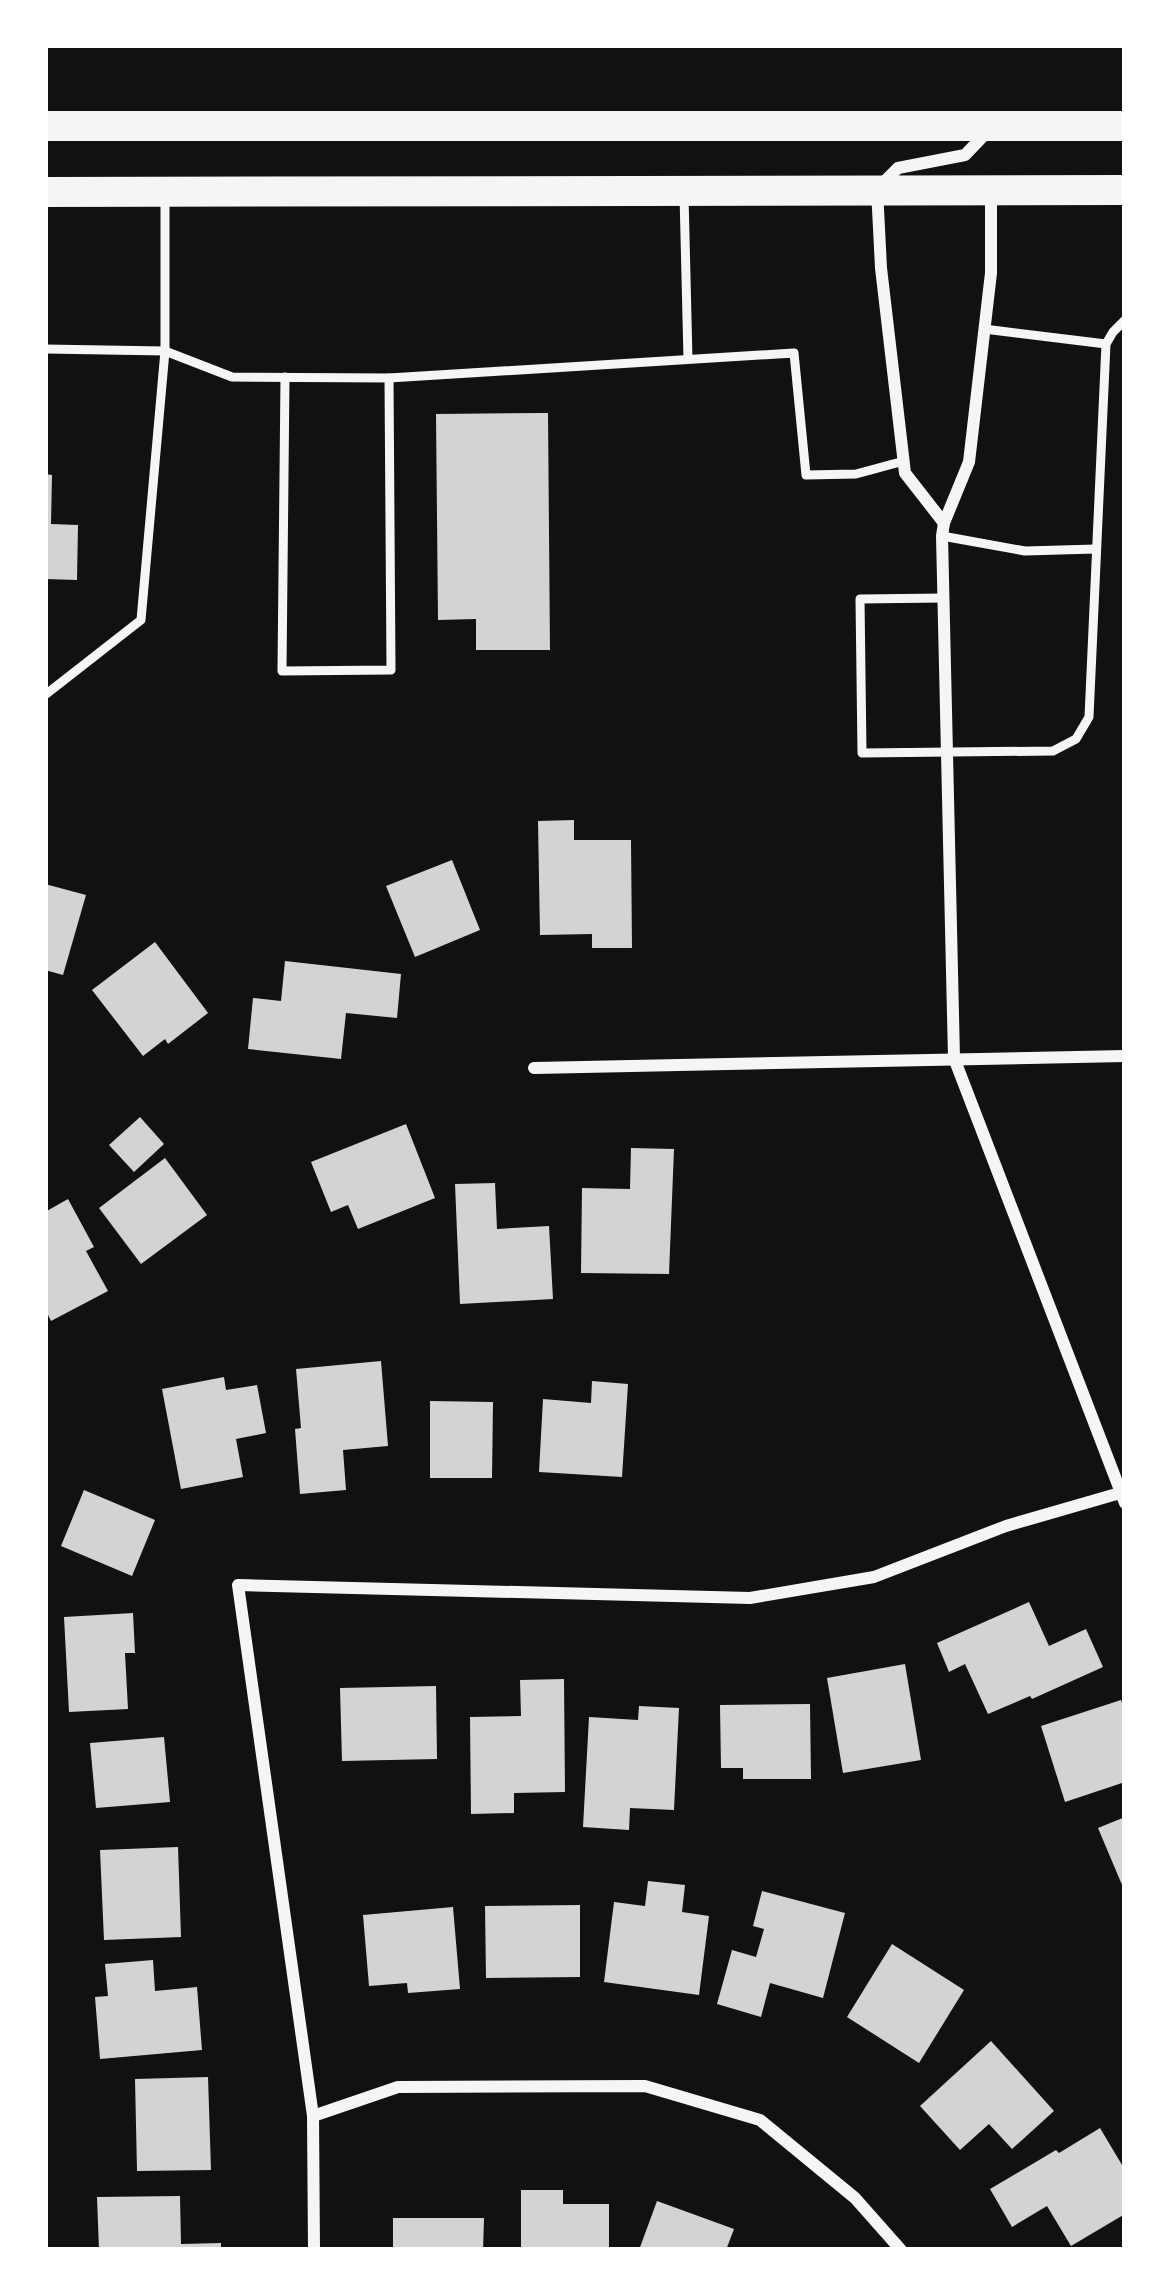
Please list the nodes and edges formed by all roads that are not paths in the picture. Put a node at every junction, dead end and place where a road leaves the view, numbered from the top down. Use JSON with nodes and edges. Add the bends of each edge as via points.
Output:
{"nodes":[{"id":1,"x":992,"y":125,"type":"junction"},
{"id":2,"x":45,"y":126,"type":"edge"},
{"id":3,"x":1125,"y":126,"type":"edge"},
{"id":4,"x":877,"y":188,"type":"junction"},
{"id":5,"x":684,"y":189,"type":"junction"},
{"id":6,"x":991,"y":190,"type":"junction"},
{"id":7,"x":1125,"y":190,"type":"edge"},
{"id":8,"x":45,"y":191,"type":"edge"},
{"id":9,"x":165,"y":191,"type":"junction"},
{"id":10,"x":1125,"y":320,"type":"edge"},
{"id":11,"x":984,"y":329,"type":"junction"},
{"id":12,"x":1106,"y":344,"type":"junction"},
{"id":13,"x":45,"y":349,"type":"edge"},
{"id":14,"x":165,"y":351,"type":"junction"},
{"id":15,"x":688,"y":359,"type":"junction"},
{"id":16,"x":284,"y":377,"type":"junction"},
{"id":17,"x":389,"y":378,"type":"junction"},
{"id":18,"x":904,"y":461,"type":"junction"},
{"id":19,"x":943,"y":530,"type":"junction"},
{"id":20,"x":1096,"y":549,"type":"junction"},
{"id":21,"x":943,"y":598,"type":"junction"},
{"id":22,"x":45,"y":695,"type":"edge"},
{"id":23,"x":945,"y":753,"type":"junction"},
{"id":24,"x":1125,"y":1056,"type":"edge"},
{"id":25,"x":953,"y":1058,"type":"junction"},
{"id":26,"x":534,"y":1068,"type":"dead end"},
{"id":27,"x":1123,"y":1498,"type":"edge"},
{"id":28,"x":313,"y":2116,"type":"junction"},
{"id":29,"x":314,"y":2250,"type":"edge"},
{"id":30,"x":902,"y":2250,"type":"edge"}],
"edges":[{"from":1,"to":2,"type":"main road"},
{"from":1,"to":3,"type":"main road"},
{"from":1,"to":4,"type":"street","via":[[965,155],[898,168]]},
{"from":4,"to":5,"type":"main road"},
{"from":4,"to":6,"type":"main road"},
{"from":4,"to":18,"type":"street"},
{"from":5,"to":9,"type":"main road"},
{"from":5,"to":15,"type":"lane"},
{"from":6,"to":7,"type":"main road"},
{"from":6,"to":11,"type":"street"},
{"from":8,"to":9,"type":"main road"},
{"from":9,"to":14,"type":"lane"},
{"from":10,"to":12,"type":"lane"},
{"from":11,"to":12,"type":"lane"},
{"from":11,"to":19,"type":"street","via":[[969,462]]},
{"from":12,"to":20,"type":"lane"},
{"from":13,"to":14,"type":"lane"},
{"from":14,"to":16,"type":"lane","via":[[232,377]]},
{"from":14,"to":22,"type":"lane","via":[[140,620]]},
{"from":15,"to":17,"type":"lane"},
{"from":15,"to":18,"type":"lane","via":[[794,352],[806,475]]},
{"from":16,"to":17,"type":"lane"},
{"from":16,"to":17,"type":"lane","via":[[282,671],[391,670]]},
{"from":18,"to":19,"type":"street"},
{"from":19,"to":20,"type":"lane","via":[[1025,551]]},
{"from":19,"to":21,"type":"street"},
{"from":20,"to":23,"type":"lane","via":[[1089,717],[1076,739],[1053,751]]},
{"from":21,"to":23,"type":"street"},
{"from":21,"to":23,"type":"lane","via":[[860,598],[862,753]]},
{"from":23,"to":25,"type":"street"},
{"from":24,"to":25,"type":"street"},
{"from":25,"to":26,"type":"street"},
{"from":25,"to":27,"type":"street"},
{"from":27,"to":28,"type":"street","via":[[1006,1526],[874,1577],[750,1598],[238,1585]]},
{"from":28,"to":29,"type":"street"},
{"from":28,"to":30,"type":"street","via":[[398,2087],[645,2086],[760,2120],[856,2198]]}]}
